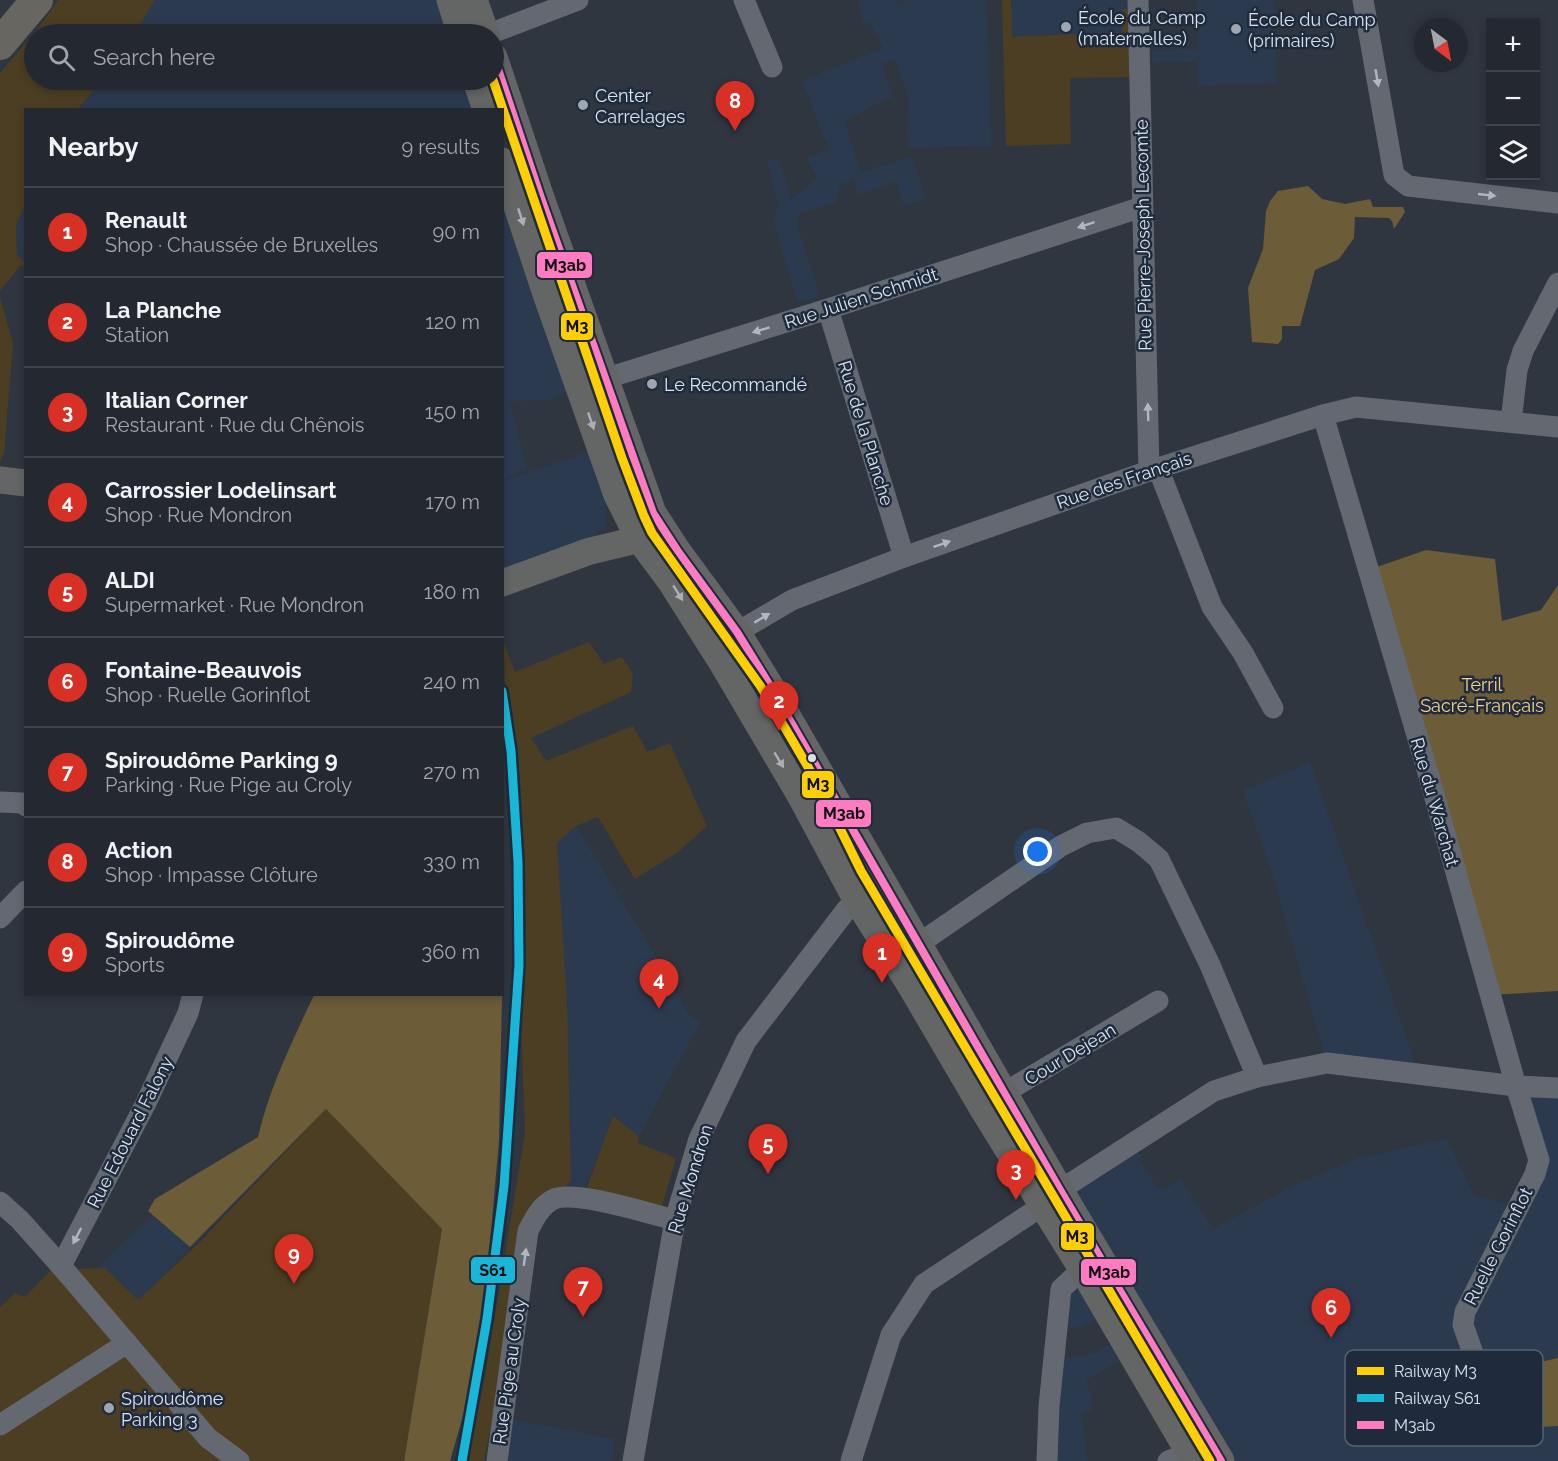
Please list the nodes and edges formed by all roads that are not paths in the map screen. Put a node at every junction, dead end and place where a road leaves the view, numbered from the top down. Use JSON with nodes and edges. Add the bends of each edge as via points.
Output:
{"nodes":[{"id":1,"x":37,"y":0,"type":"edge"},
{"id":2,"x":450,"y":0,"type":"edge"},
{"id":3,"x":474,"y":0,"type":"edge"},
{"id":4,"x":578,"y":0,"type":"edge"},
{"id":5,"x":744,"y":0,"type":"edge"},
{"id":6,"x":1138,"y":0,"type":"edge"},
{"id":7,"x":1363,"y":0,"type":"edge"},
{"id":8,"x":458,"y":24,"type":"edge"},
{"id":9,"x":484,"y":24,"type":"edge"},
{"id":10,"x":504,"y":28,"type":"edge"},
{"id":11,"x":0,"y":44,"type":"edge"},
{"id":12,"x":772,"y":67,"type":"dead end"},
{"id":13,"x":479,"y":90,"type":"edge"},
{"id":14,"x":504,"y":90,"type":"edge"},
{"id":15,"x":485,"y":108,"type":"edge"},
{"id":16,"x":504,"y":167,"type":"edge"},
{"id":17,"x":1558,"y":203,"type":"edge"},
{"id":18,"x":1142,"y":207,"type":"junction"},
{"id":19,"x":1558,"y":283,"type":"edge"},
{"id":20,"x":828,"y":309,"type":"junction"},
{"id":21,"x":592,"y":383,"type":"junction"},
{"id":22,"x":1323,"y":415,"type":"junction"},
{"id":23,"x":1511,"y":422,"type":"junction"},
{"id":24,"x":1558,"y":427,"type":"edge"},
{"id":25,"x":1154,"y":469,"type":"junction"},
{"id":26,"x":0,"y":480,"type":"edge"},
{"id":27,"x":24,"y":483,"type":"edge"},
{"id":28,"x":617,"y":495,"type":"junction"},
{"id":29,"x":662,"y":526,"type":"junction"},
{"id":30,"x":639,"y":539,"type":"junction"},
{"id":31,"x":590,"y":551,"type":"junction"},
{"id":32,"x":904,"y":557,"type":"junction"},
{"id":33,"x":504,"y":582,"type":"edge"},
{"id":34,"x":737,"y":632,"type":"junction"},
{"id":35,"x":710,"y":645,"type":"junction"},
{"id":36,"x":1273,"y":708,"type":"dead end"},
{"id":37,"x":1,"y":803,"type":"edge"},
{"id":38,"x":24,"y":804,"type":"edge"},
{"id":39,"x":883,"y":885,"type":"junction"},
{"id":40,"x":24,"y":893,"type":"edge"},
{"id":41,"x":856,"y":899,"type":"junction"},
{"id":42,"x":0,"y":918,"type":"edge"},
{"id":43,"x":917,"y":945,"type":"junction"},
{"id":44,"x":192,"y":996,"type":"edge"},
{"id":45,"x":1158,"y":1001,"type":"dead end"},
{"id":46,"x":1257,"y":1077,"type":"junction"},
{"id":47,"x":1516,"y":1086,"type":"junction"},
{"id":48,"x":1558,"y":1088,"type":"edge"},
{"id":49,"x":993,"y":1100,"type":"junction"},
{"id":50,"x":1052,"y":1197,"type":"junction"},
{"id":51,"x":0,"y":1202,"type":"edge"},
{"id":52,"x":675,"y":1220,"type":"junction"},
{"id":53,"x":1090,"y":1262,"type":"junction"},
{"id":54,"x":61,"y":1266,"type":"junction"},
{"id":55,"x":127,"y":1343,"type":"junction"},
{"id":56,"x":1472,"y":1350,"type":"edge"},
{"id":57,"x":0,"y":1425,"type":"edge"},
{"id":58,"x":1184,"y":1458,"type":"edge"},
{"id":59,"x":239,"y":1461,"type":"edge"},
{"id":60,"x":497,"y":1461,"type":"edge"},
{"id":61,"x":633,"y":1461,"type":"edge"},
{"id":62,"x":851,"y":1461,"type":"edge"},
{"id":63,"x":1047,"y":1461,"type":"edge"},
{"id":64,"x":1221,"y":1461,"type":"edge"}],
"edges":[{"from":1,"to":11,"type":"highway"},
{"from":2,"to":8,"type":"main road"},
{"from":3,"to":9,"type":"main road"},
{"from":4,"to":10,"type":"street"},
{"from":5,"to":12,"type":"street"},
{"from":6,"to":18,"type":"street","name":"Rue Pierre-Joseph Lecomte"},
{"from":7,"to":17,"type":"street","one_way":true,"via":[[1394,175],[1408,186]]},
{"from":13,"to":15,"type":"main road"},
{"from":14,"to":21,"type":"main road"},
{"from":16,"to":21,"type":"main road","one_way":true,"via":[[546,294]]},
{"from":18,"to":20,"type":"street","name":"Rue Julien Schmidt","one_way":true},
{"from":25,"to":18,"type":"street","name":"Rue Pierre-Joseph Lecomte","one_way":true},
{"from":19,"to":23,"type":"street","via":[[1523,351]]},
{"from":20,"to":21,"type":"street","name":"Rue Julien Schmidt","one_way":true},
{"from":20,"to":32,"type":"street","name":"Rue de la Planche"},
{"from":21,"to":28,"type":"main road","one_way":true},
{"from":21,"to":29,"type":"main road"},
{"from":22,"to":23,"type":"street","name":"Rue des Français","via":[[1356,407]]},
{"from":22,"to":25,"type":"street","name":"Rue des Français"},
{"from":22,"to":47,"type":"street","name":"Rue du Warchat"},
{"from":23,"to":24,"type":"street","name":"Rue des Français"},
{"from":32,"to":25,"type":"street","name":"Rue des Français","one_way":true},
{"from":25,"to":36,"type":"street","name":"Rue Pierre-Joseph Lecomte","via":[[1212,607],[1243,652]]},
{"from":26,"to":27,"type":"main road"},
{"from":28,"to":30,"type":"main road"},
{"from":28,"to":31,"type":"main road","via":[[599,542]]},
{"from":29,"to":30,"type":"main road"},
{"from":29,"to":34,"type":"main road"},
{"from":30,"to":31,"type":"main road"},
{"from":30,"to":35,"type":"main road","one_way":true},
{"from":31,"to":33,"type":"main road"},
{"from":34,"to":32,"type":"street","name":"Rue des Français","one_way":true,"via":[[792,600]]},
{"from":34,"to":35,"type":"street","name":"Rue des Français"},
{"from":34,"to":39,"type":"main road"},
{"from":35,"to":41,"type":"main road","one_way":true,"via":[[800,795]]},
{"from":37,"to":38,"type":"street"},
{"from":39,"to":41,"type":"street","name":"Rue Mondron"},
{"from":39,"to":43,"type":"main road"},
{"from":40,"to":42,"type":"street"},
{"from":41,"to":49,"type":"main road","via":[[909,983]]},
{"from":41,"to":52,"type":"street","name":"Rue Mondron","via":[[746,1041],[699,1139]]},
{"from":43,"to":46,"type":"street","via":[[1061,846],[1087,833],[1116,828],[1159,859],[1210,965]]},
{"from":43,"to":49,"type":"main road"},
{"from":44,"to":54,"type":"street","name":"Rue Edouard Falony","one_way":true,"via":[[146,1103]]},
{"from":45,"to":49,"type":"street","name":"Cour Dejean"},
{"from":46,"to":47,"type":"street","via":[[1327,1063]]},
{"from":46,"to":50,"type":"street","via":[[1214,1091]]},
{"from":47,"to":48,"type":"street"},
{"from":47,"to":56,"type":"street","name":"Ruelle Gorinflot","via":[[1539,1160],[1465,1312],[1463,1325]]},
{"from":49,"to":50,"type":"main road"},
{"from":50,"to":53,"type":"main road"},
{"from":50,"to":62,"type":"street","via":[[924,1284],[891,1335]]},
{"from":51,"to":54,"type":"street"},
{"from":60,"to":52,"type":"street","name":"Rue Pige au Croly","one_way":true,"via":[[528,1231],[538,1212],[555,1199],[581,1198]]},
{"from":52,"to":61,"type":"street","name":"Rue Mondron"},
{"from":53,"to":58,"type":"main road"},
{"from":53,"to":63,"type":"street","via":[[1061,1289],[1048,1406]]},
{"from":53,"to":64,"type":"main road"},
{"from":54,"to":55,"type":"street"},
{"from":55,"to":57,"type":"street"},
{"from":55,"to":59,"type":"street","via":[[208,1438]]}]}
